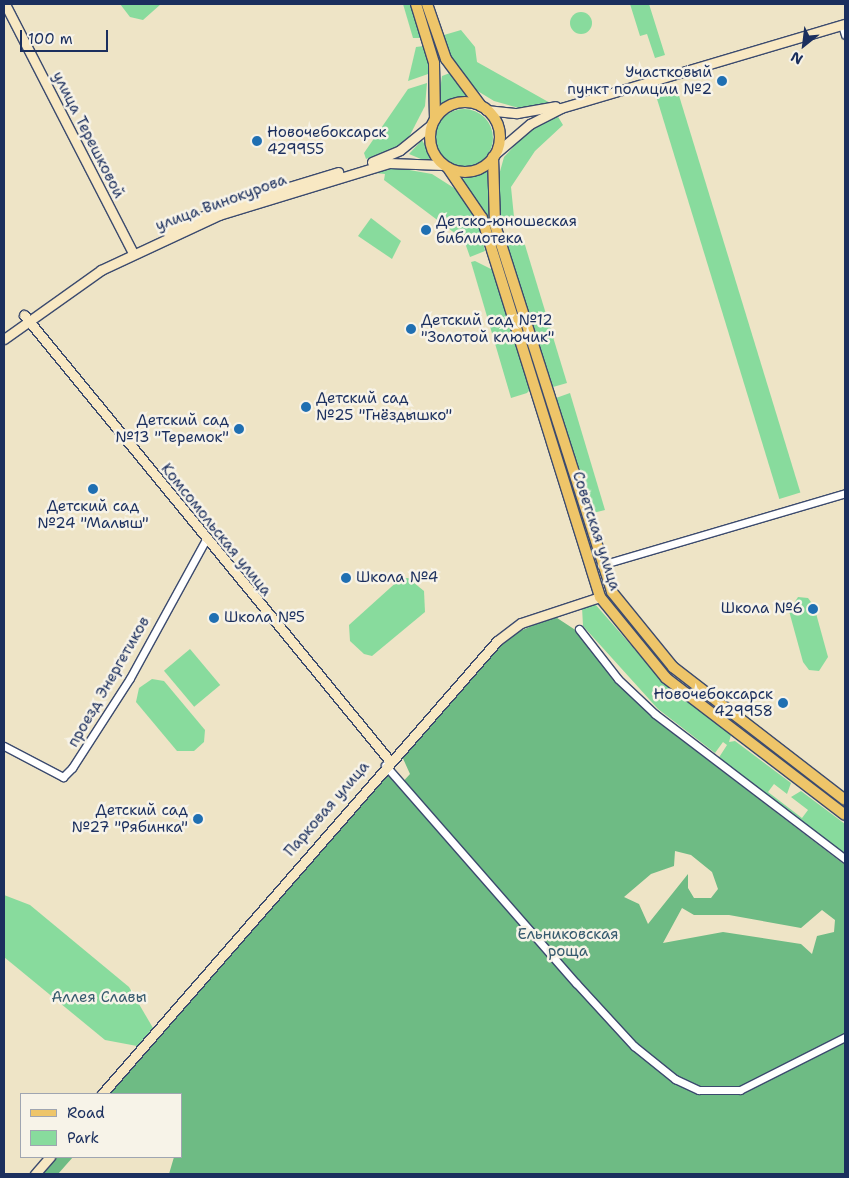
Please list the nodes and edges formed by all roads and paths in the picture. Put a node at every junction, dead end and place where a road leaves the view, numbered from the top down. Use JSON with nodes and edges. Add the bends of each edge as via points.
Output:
{"nodes":[{"id":1,"x":5,"y":4,"type":"edge"},
{"id":2,"x":416,"y":4,"type":"edge"},
{"id":3,"x":427,"y":4,"type":"edge"},
{"id":4,"x":843,"y":22,"type":"edge"},
{"id":5,"x":845,"y":35,"type":"edge"},
{"id":6,"x":750,"y":49,"type":"junction"},
{"id":7,"x":484,"y":108,"type":"junction"},
{"id":8,"x":433,"y":122,"type":"junction"},
{"id":9,"x":495,"y":155,"type":"junction"},
{"id":10,"x":446,"y":166,"type":"junction"},
{"id":11,"x":154,"y":239,"type":"junction"},
{"id":12,"x":131,"y":250,"type":"junction"},
{"id":13,"x":26,"y":317,"type":"junction"},
{"id":14,"x":4,"y":332,"type":"edge"},
{"id":15,"x":4,"y":339,"type":"edge"},
{"id":16,"x":845,"y":493,"type":"edge"},
{"id":17,"x":206,"y":538,"type":"junction"},
{"id":18,"x":601,"y":566,"type":"junction"},
{"id":19,"x":612,"y":592,"type":"junction"},
{"id":20,"x":600,"y":597,"type":"junction"},
{"id":21,"x":579,"y":628,"type":"dead end"},
{"id":22,"x":4,"y":746,"type":"edge"},
{"id":23,"x":387,"y":762,"type":"junction"},
{"id":24,"x":845,"y":800,"type":"edge"},
{"id":25,"x":845,"y":815,"type":"edge"},
{"id":26,"x":845,"y":859,"type":"edge"},
{"id":27,"x":845,"y":1037,"type":"edge"},
{"id":28,"x":103,"y":1093,"type":"edge"},
{"id":29,"x":49,"y":1158,"type":"edge"},
{"id":30,"x":35,"y":1174,"type":"edge"}],
"edges":[{"from":1,"to":12,"type":"street","name":"улица Терешковой"},
{"from":2,"to":8,"type":"main road","via":[[434,63]]},
{"from":3,"to":7,"type":"main road","via":[[446,59]]},
{"from":4,"to":5,"type":"street"},
{"from":4,"to":6,"type":"street"},
{"from":6,"to":7,"type":"street","via":[[532,112]]},
{"from":6,"to":9,"type":"street","via":[[561,108],[530,124]]},
{"from":7,"to":8,"type":"main road","via":[[458,103]]},
{"from":7,"to":9,"type":"main road","via":[[499,132]]},
{"from":8,"to":10,"type":"main road","via":[[431,146]]},
{"from":8,"to":11,"type":"street","name":"улица Винокурова","via":[[390,156],[281,188]]},
{"from":9,"to":10,"type":"main road","via":[[471,172]]},
{"from":9,"to":18,"type":"main road","name":"Советская улица","via":[[494,219]]},
{"from":10,"to":11,"type":"street","name":"улица Винокурова","via":[[381,165],[219,215]]},
{"from":10,"to":20,"type":"main road","name":"Советская улица","via":[[477,208],[489,236]]},
{"from":11,"to":12,"type":"street","name":"улица Винокурова"},
{"from":12,"to":13,"type":"street","name":"улица Винокурова"},
{"from":13,"to":14,"type":"street","name":"улица Винокурова"},
{"from":13,"to":15,"type":"street","name":"улица Винокурова"},
{"from":13,"to":17,"type":"street","name":"Комсомольская улица"},
{"from":16,"to":18,"type":"street","via":[[684,538]]},
{"from":17,"to":22,"type":"street","name":"проезд Энергетиков","via":[[121,694],[63,778]]},
{"from":17,"to":23,"type":"street","name":"Комсомольская улица"},
{"from":18,"to":19,"type":"main road","name":"Советская улица"},
{"from":19,"to":20,"type":"main road","name":"Парковая улица"},
{"from":19,"to":24,"type":"main road","name":"Советская улица","via":[[673,667]]},
{"from":20,"to":23,"type":"street","name":"Парковая улица","via":[[538,616],[504,634]]},
{"from":20,"to":25,"type":"main road","name":"Советская улица","via":[[666,678]]},
{"from":21,"to":26,"type":"street","via":[[618,679],[655,714]]},
{"from":23,"to":27,"type":"street","via":[[576,983],[634,1046],[675,1079],[706,1091],[740,1090]]},
{"from":23,"to":28,"type":"street","name":"Парковая улица"},
{"from":29,"to":30,"type":"street"}]}
